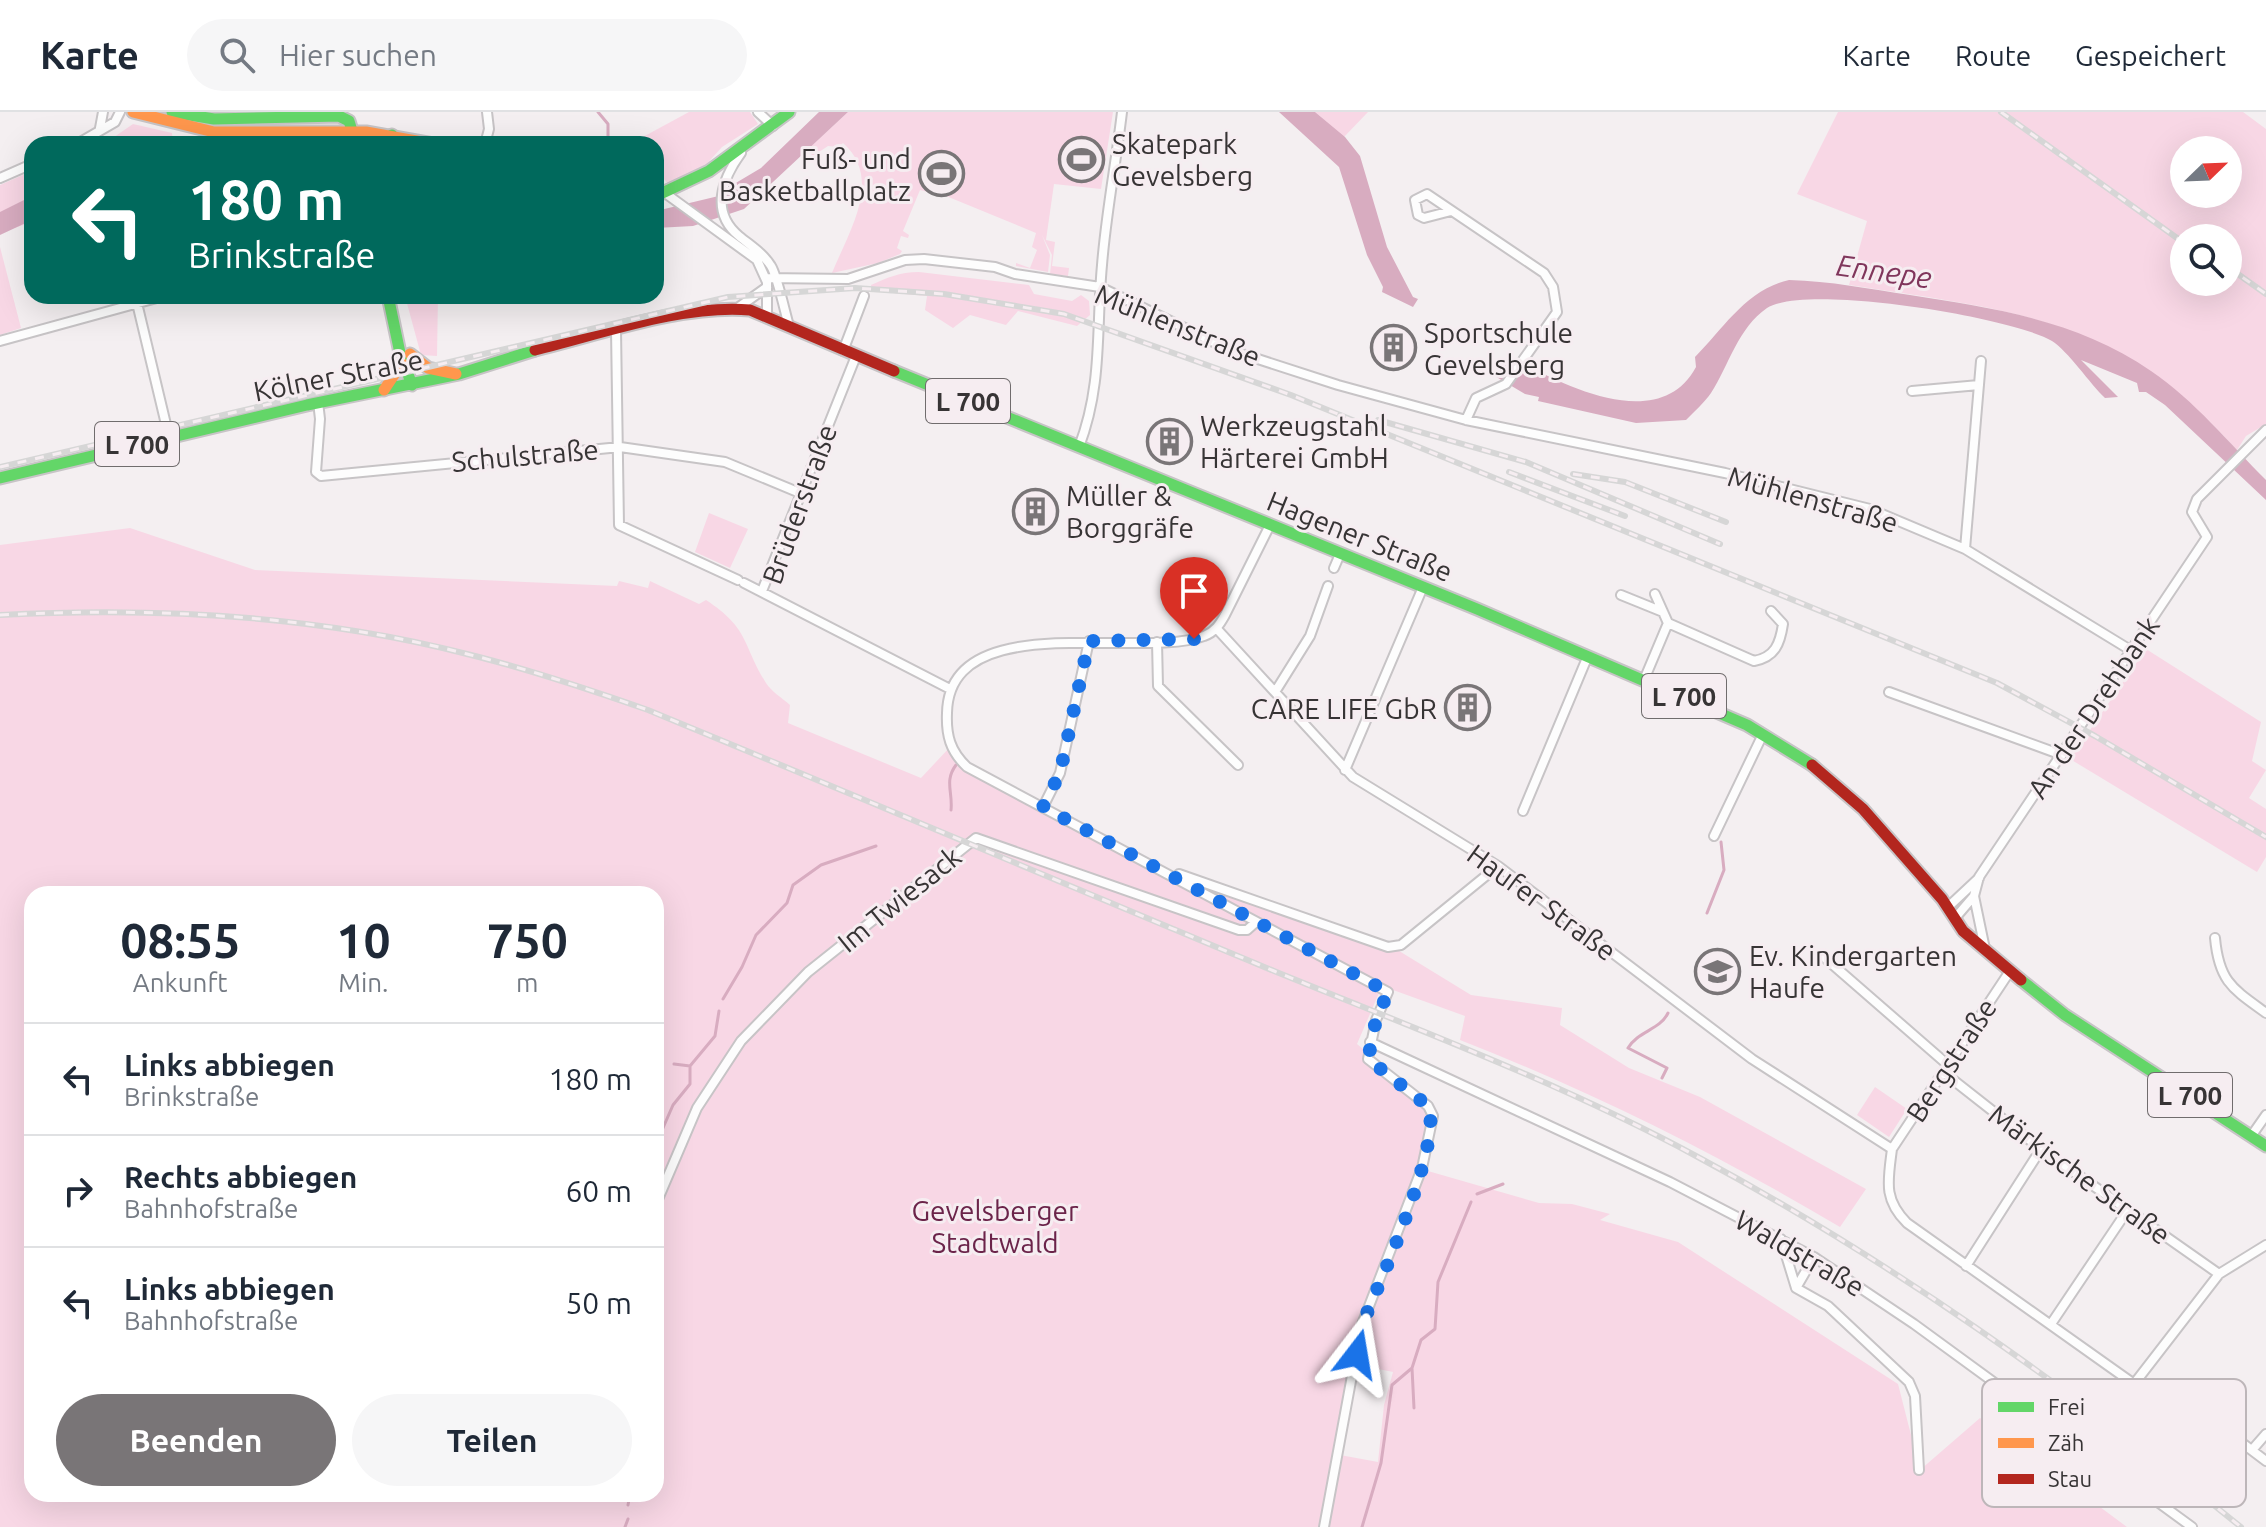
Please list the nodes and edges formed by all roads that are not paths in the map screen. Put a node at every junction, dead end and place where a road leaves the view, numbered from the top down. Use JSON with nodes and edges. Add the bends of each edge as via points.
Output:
{"nodes":[{"id":1,"x":103,"y":112,"type":"edge"},
{"id":2,"x":120,"y":112,"type":"edge"},
{"id":3,"x":133,"y":112,"type":"edge"},
{"id":4,"x":172,"y":112,"type":"edge"},
{"id":5,"x":487,"y":112,"type":"edge"},
{"id":6,"x":758,"y":112,"type":"edge"},
{"id":7,"x":789,"y":112,"type":"edge"},
{"id":8,"x":1122,"y":112,"type":"edge"},
{"id":9,"x":317,"y":113,"type":"edge"},
{"id":10,"x":347,"y":114,"type":"edge"},
{"id":11,"x":213,"y":116,"type":"edge"},
{"id":12,"x":773,"y":126,"type":"junction"},
{"id":13,"x":100,"y":128,"type":"junction"},
{"id":14,"x":214,"y":132,"type":"junction"},
{"id":15,"x":392,"y":135,"type":"joint"},
{"id":16,"x":88,"y":136,"type":"edge"},
{"id":17,"x":303,"y":136,"type":"edge"},
{"id":18,"x":348,"y":136,"type":"edge"},
{"id":19,"x":377,"y":136,"type":"edge"},
{"id":20,"x":397,"y":136,"type":"edge"},
{"id":21,"x":487,"y":136,"type":"edge"},
{"id":22,"x":746,"y":146,"type":"junction"},
{"id":23,"x":24,"y":168,"type":"edge"},
{"id":24,"x":0,"y":178,"type":"edge"},
{"id":25,"x":664,"y":193,"type":"edge"},
{"id":26,"x":664,"y":196,"type":"edge"},
{"id":27,"x":1451,"y":211,"type":"dead end"},
{"id":28,"x":776,"y":277,"type":"junction"},
{"id":29,"x":766,"y":282,"type":"junction"},
{"id":30,"x":1100,"y":287,"type":"junction"},
{"id":31,"x":864,"y":296,"type":"dead end"},
{"id":32,"x":133,"y":304,"type":"edge"},
{"id":33,"x":137,"y":304,"type":"edge"},
{"id":34,"x":390,"y":304,"type":"edge"},
{"id":35,"x":737,"y":308,"type":"junction"},
{"id":36,"x":685,"y":314,"type":"joint"},
{"id":37,"x":767,"y":316,"type":"junction"},
{"id":38,"x":789,"y":326,"type":"junction"},
{"id":39,"x":616,"y":330,"type":"junction"},
{"id":40,"x":0,"y":341,"type":"edge"},
{"id":41,"x":843,"y":351,"type":"junction"},
{"id":42,"x":856,"y":356,"type":"junction"},
{"id":43,"x":406,"y":359,"type":"junction"},
{"id":44,"x":1981,"y":361,"type":"dead end"},
{"id":45,"x":459,"y":374,"type":"junction"},
{"id":46,"x":412,"y":385,"type":"junction"},
{"id":47,"x":1979,"y":385,"type":"junction"},
{"id":48,"x":384,"y":390,"type":"junction"},
{"id":49,"x":1912,"y":391,"type":"dead end"},
{"id":50,"x":318,"y":402,"type":"junction"},
{"id":51,"x":1466,"y":420,"type":"junction"},
{"id":52,"x":2266,"y":430,"type":"edge"},
{"id":53,"x":169,"y":437,"type":"junction"},
{"id":54,"x":620,"y":447,"type":"junction"},
{"id":55,"x":1079,"y":447,"type":"junction"},
{"id":56,"x":0,"y":478,"type":"edge"},
{"id":57,"x":800,"y":493,"type":"junction"},
{"id":58,"x":1270,"y":525,"type":"junction"},
{"id":59,"x":1965,"y":549,"type":"junction"},
{"id":60,"x":1340,"y":554,"type":"junction"},
{"id":61,"x":1334,"y":568,"type":"dead end"},
{"id":62,"x":1328,"y":586,"type":"dead end"},
{"id":63,"x":1423,"y":587,"type":"junction"},
{"id":64,"x":762,"y":591,"type":"junction"},
{"id":65,"x":1655,"y":594,"type":"dead end"},
{"id":66,"x":1621,"y":595,"type":"dead end"},
{"id":67,"x":1771,"y":611,"type":"dead end"},
{"id":68,"x":1663,"y":612,"type":"junction"},
{"id":69,"x":1668,"y":623,"type":"junction"},
{"id":70,"x":1217,"y":629,"type":"junction"},
{"id":71,"x":1089,"y":641,"type":"junction"},
{"id":72,"x":1157,"y":642,"type":"junction"},
{"id":73,"x":2132,"y":651,"type":"junction"},
{"id":74,"x":1587,"y":658,"type":"junction"},
{"id":75,"x":1644,"y":680,"type":"junction"},
{"id":76,"x":950,"y":689,"type":"junction"},
{"id":77,"x":1275,"y":692,"type":"junction"},
{"id":78,"x":1889,"y":692,"type":"dead end"},
{"id":79,"x":1763,"y":734,"type":"junction"},
{"id":80,"x":2062,"y":755,"type":"junction"},
{"id":81,"x":1238,"y":765,"type":"dead end"},
{"id":82,"x":1345,"y":770,"type":"junction"},
{"id":83,"x":1043,"y":807,"type":"junction"},
{"id":84,"x":1523,"y":811,"type":"dead end"},
{"id":85,"x":1714,"y":836,"type":"dead end"},
{"id":86,"x":1155,"y":866,"type":"junction"},
{"id":87,"x":1498,"y":866,"type":"junction"},
{"id":88,"x":1979,"y":877,"type":"junction"},
{"id":89,"x":1974,"y":896,"type":"junction"},
{"id":90,"x":1952,"y":912,"type":"junction"},
{"id":91,"x":1256,"y":922,"type":"junction"},
{"id":92,"x":2215,"y":938,"type":"dead end"},
{"id":93,"x":1985,"y":949,"type":"junction"},
{"id":94,"x":1825,"y":958,"type":"dead end"},
{"id":95,"x":2010,"y":971,"type":"junction"},
{"id":96,"x":2266,"y":1013,"type":"edge"},
{"id":97,"x":1370,"y":1042,"type":"junction"},
{"id":98,"x":1945,"y":1068,"type":"junction"},
{"id":99,"x":2266,"y":1115,"type":"edge"},
{"id":100,"x":2252,"y":1135,"type":"junction"},
{"id":101,"x":2266,"y":1146,"type":"edge"},
{"id":102,"x":1892,"y":1149,"type":"junction"},
{"id":103,"x":2041,"y":1149,"type":"junction"},
{"id":104,"x":664,"y":1185,"type":"edge"},
{"id":105,"x":2127,"y":1211,"type":"junction"},
{"id":106,"x":1781,"y":1238,"type":"junction"},
{"id":107,"x":2266,"y":1245,"type":"edge"},
{"id":108,"x":1814,"y":1257,"type":"junction"},
{"id":109,"x":1966,"y":1266,"type":"junction"},
{"id":110,"x":2219,"y":1274,"type":"junction"},
{"id":111,"x":1796,"y":1288,"type":"junction"},
{"id":112,"x":2051,"y":1324,"type":"junction"},
{"id":113,"x":1989,"y":1379,"type":"edge"},
{"id":114,"x":2127,"y":1379,"type":"edge"},
{"id":115,"x":2138,"y":1379,"type":"edge"},
{"id":116,"x":2266,"y":1434,"type":"edge"},
{"id":117,"x":2246,"y":1446,"type":"edge"},
{"id":118,"x":2252,"y":1450,"type":"junction"},
{"id":119,"x":2266,"y":1461,"type":"edge"},
{"id":120,"x":1919,"y":1470,"type":"dead end"},
{"id":121,"x":2165,"y":1507,"type":"edge"},
{"id":122,"x":1324,"y":1527,"type":"edge"},
{"id":123,"x":2192,"y":1527,"type":"edge"}],
"edges":[{"from":1,"to":13,"type":"street"},
{"from":2,"to":13,"type":"street","via":[[115,122]]},
{"from":3,"to":14,"type":"main road"},
{"from":4,"to":11,"type":"main road"},
{"from":5,"to":21,"type":"street"},
{"from":6,"to":12,"type":"street"},
{"from":7,"to":12,"type":"main road"},
{"from":8,"to":30,"type":"street"},
{"from":9,"to":10,"type":"main road"},
{"from":9,"to":11,"type":"main road"},
{"from":10,"to":18,"type":"main road"},
{"from":11,"to":14,"type":"street"},
{"from":12,"to":22,"type":"main road"},
{"from":13,"to":16,"type":"street"},
{"from":14,"to":17,"type":"main road"},
{"from":15,"to":19,"type":"main road"},
{"from":15,"to":20,"type":"main road"},
{"from":22,"to":25,"type":"main road","via":[[686,185]]},
{"from":22,"to":28,"type":"street","via":[[721,189],[726,219],[763,254]]},
{"from":23,"to":24,"type":"street"},
{"from":26,"to":29,"type":"street","via":[[757,260]]},
{"from":27,"to":51,"type":"street","via":[[1544,273],[1553,287],[1557,312],[1506,384],[1476,398]]},
{"from":28,"to":29,"type":"street","name":"Mühlenstraße"},
{"from":28,"to":30,"type":"street","name":"Mühlenstraße","via":[[848,279],[924,259]]},
{"from":28,"to":38,"type":"street"},
{"from":29,"to":35,"type":"street","via":[[762,293]]},
{"from":29,"to":37,"type":"street"},
{"from":30,"to":51,"type":"street","name":"Mühlenstraße","via":[[1230,350]]},
{"from":30,"to":55,"type":"street","via":[[1093,412]]},
{"from":31,"to":41,"type":"street"},
{"from":32,"to":40,"type":"street"},
{"from":33,"to":53,"type":"street"},
{"from":34,"to":43,"type":"main road"},
{"from":35,"to":36,"type":"main road","name":"Hagener Straße","number":"L 700"},
{"from":35,"to":37,"type":"main road","name":"Hagener Straße","number":"L 700"},
{"from":36,"to":39,"type":"main road","name":"Kölner Straße","number":"L 700"},
{"from":37,"to":38,"type":"main road","name":"Hagener Straße","number":"L 700"},
{"from":38,"to":41,"type":"main road","name":"Hagener Straße","number":"L 700"},
{"from":39,"to":45,"type":"main road","name":"Kölner Straße","number":"L 700"},
{"from":39,"to":54,"type":"street"},
{"from":41,"to":42,"type":"main road","name":"Hagener Straße","number":"L 700"},
{"from":42,"to":55,"type":"main road","name":"Hagener Straße","number":"L 700"},
{"from":42,"to":57,"type":"street","name":"Brüderstraße"},
{"from":43,"to":45,"type":"main road"},
{"from":43,"to":46,"type":"main road"},
{"from":43,"to":48,"type":"main road"},
{"from":44,"to":47,"type":"street"},
{"from":45,"to":46,"type":"main road","name":"Kölner Straße","number":"L 700"},
{"from":46,"to":48,"type":"main road","name":"Kölner Straße","number":"L 700"},
{"from":47,"to":49,"type":"street"},
{"from":47,"to":59,"type":"street"},
{"from":48,"to":50,"type":"main road","name":"Kölner Straße","number":"L 700"},
{"from":50,"to":53,"type":"main road","name":"Kölner Straße","number":"L 700"},
{"from":50,"to":54,"type":"street","name":"Schulstraße","via":[[316,472],[321,476]]},
{"from":51,"to":59,"type":"street","name":"Mühlenstraße","via":[[1870,509]]},
{"from":52,"to":73,"type":"street","name":"An der Drehbank","via":[[2194,506],[2192,512],[2207,537]]},
{"from":53,"to":56,"type":"main road","name":"Kölner Straße","number":"L 700"},
{"from":54,"to":57,"type":"street","name":"Schulstraße","via":[[725,462]]},
{"from":54,"to":64,"type":"street","via":[[619,525]]},
{"from":55,"to":58,"type":"main road","name":"Hagener Straße","number":"L 700"},
{"from":57,"to":64,"type":"street","name":"Brüderstraße"},
{"from":58,"to":60,"type":"main road","name":"Hagener Straße","number":"L 700"},
{"from":58,"to":70,"type":"street"},
{"from":59,"to":73,"type":"street","name":"Mühlenstraße"},
{"from":60,"to":61,"type":"street"},
{"from":60,"to":63,"type":"main road","name":"Hagener Straße","number":"L 700"},
{"from":62,"to":77,"type":"street","via":[[1310,636]]},
{"from":63,"to":74,"type":"main road","name":"Hagener Straße","number":"L 700"},
{"from":63,"to":82,"type":"street"},
{"from":64,"to":76,"type":"street","name":"Brüderstraße"},
{"from":65,"to":68,"type":"street"},
{"from":66,"to":68,"type":"street"},
{"from":67,"to":69,"type":"street","via":[[1783,624],[1780,638],[1771,656],[1754,661]]},
{"from":68,"to":69,"type":"street"},
{"from":69,"to":75,"type":"street"},
{"from":70,"to":72,"type":"street","via":[[1194,639]]},
{"from":70,"to":77,"type":"street","name":"Haufer Straße"},
{"from":71,"to":72,"type":"street"},
{"from":71,"to":76,"type":"street","via":[[1015,647],[970,667]]},
{"from":71,"to":83,"type":"street","via":[[1060,773]]},
{"from":72,"to":81,"type":"street","via":[[1158,686]]},
{"from":73,"to":80,"type":"street","name":"An der Drehbank"},
{"from":74,"to":75,"type":"main road","name":"Hagener Straße","number":"L 700"},
{"from":74,"to":84,"type":"street"},
{"from":75,"to":79,"type":"main road","name":"Hagener Straße","number":"L 700"},
{"from":76,"to":83,"type":"street","via":[[947,730],[958,759]]},
{"from":77,"to":82,"type":"street","name":"Haufer Straße"},
{"from":78,"to":80,"type":"street"},
{"from":79,"to":85,"type":"street"},
{"from":79,"to":90,"type":"main road","name":"Hagener Straße","number":"L 700","via":[[1818,769],[1863,809]]},
{"from":80,"to":88,"type":"street","name":"An der Drehbank"},
{"from":82,"to":87,"type":"street","name":"Haufer Straße"},
{"from":83,"to":86,"type":"street"},
{"from":86,"to":87,"type":"street","via":[[1388,947],[1401,945]]},
{"from":86,"to":91,"type":"street"},
{"from":87,"to":102,"type":"street","name":"Haufer Straße","via":[[1752,1059]]},
{"from":88,"to":89,"type":"street","name":"An der Drehbank"},
{"from":88,"to":90,"type":"street","name":"An der Drehbank"},
{"from":89,"to":90,"type":"street","name":"An der Drehbank"},
{"from":89,"to":93,"type":"street","name":"An der Drehbank"},
{"from":90,"to":93,"type":"main road","name":"Hagener Straße","number":"L 700","via":[[1963,931]]},
{"from":91,"to":97,"type":"street","via":[[1388,992]]},
{"from":91,"to":104,"type":"street","name":"Im Twiesack","via":[[1239,930],[976,838],[808,972],[741,1041],[697,1108]]},
{"from":92,"to":96,"type":"street","via":[[2226,981]]},
{"from":93,"to":95,"type":"main road","name":"Hagener Straße","number":"L 700"},
{"from":94,"to":98,"type":"street","name":"Märkische Straße"},
{"from":95,"to":98,"type":"street","name":"Bergstraße"},
{"from":95,"to":100,"type":"main road","name":"Hagener Straße","number":"L 700","via":[[2065,1015]]},
{"from":97,"to":106,"type":"street","name":"Waldstraße"},
{"from":97,"to":122,"type":"street","via":[[1368,1059],[1428,1106],[1433,1116],[1422,1168],[1361,1327]]},
{"from":98,"to":102,"type":"street","name":"Bergstraße"},
{"from":98,"to":103,"type":"street","name":"Märkische Straße"},
{"from":99,"to":100,"type":"street"},
{"from":100,"to":101,"type":"main road","name":"Hagener Straße","number":"L 700"},
{"from":102,"to":109,"type":"street","via":[[1892,1207]]},
{"from":103,"to":105,"type":"street","name":"Märkische Straße"},
{"from":103,"to":109,"type":"street"},
{"from":105,"to":110,"type":"street","name":"Märkische Straße"},
{"from":105,"to":112,"type":"street"},
{"from":106,"to":108,"type":"street","name":"Waldstraße"},
{"from":106,"to":111,"type":"street"},
{"from":107,"to":110,"type":"street"},
{"from":108,"to":111,"type":"street"},
{"from":108,"to":113,"type":"street","name":"Waldstraße"},
{"from":109,"to":112,"type":"street"},
{"from":110,"to":115,"type":"street"},
{"from":111,"to":120,"type":"street","via":[[1828,1306],[1909,1382],[1915,1396]]},
{"from":112,"to":114,"type":"street"},
{"from":116,"to":118,"type":"street"},
{"from":117,"to":118,"type":"street"},
{"from":118,"to":119,"type":"street"},
{"from":121,"to":123,"type":"street","name":"Waldstraße"}]}
